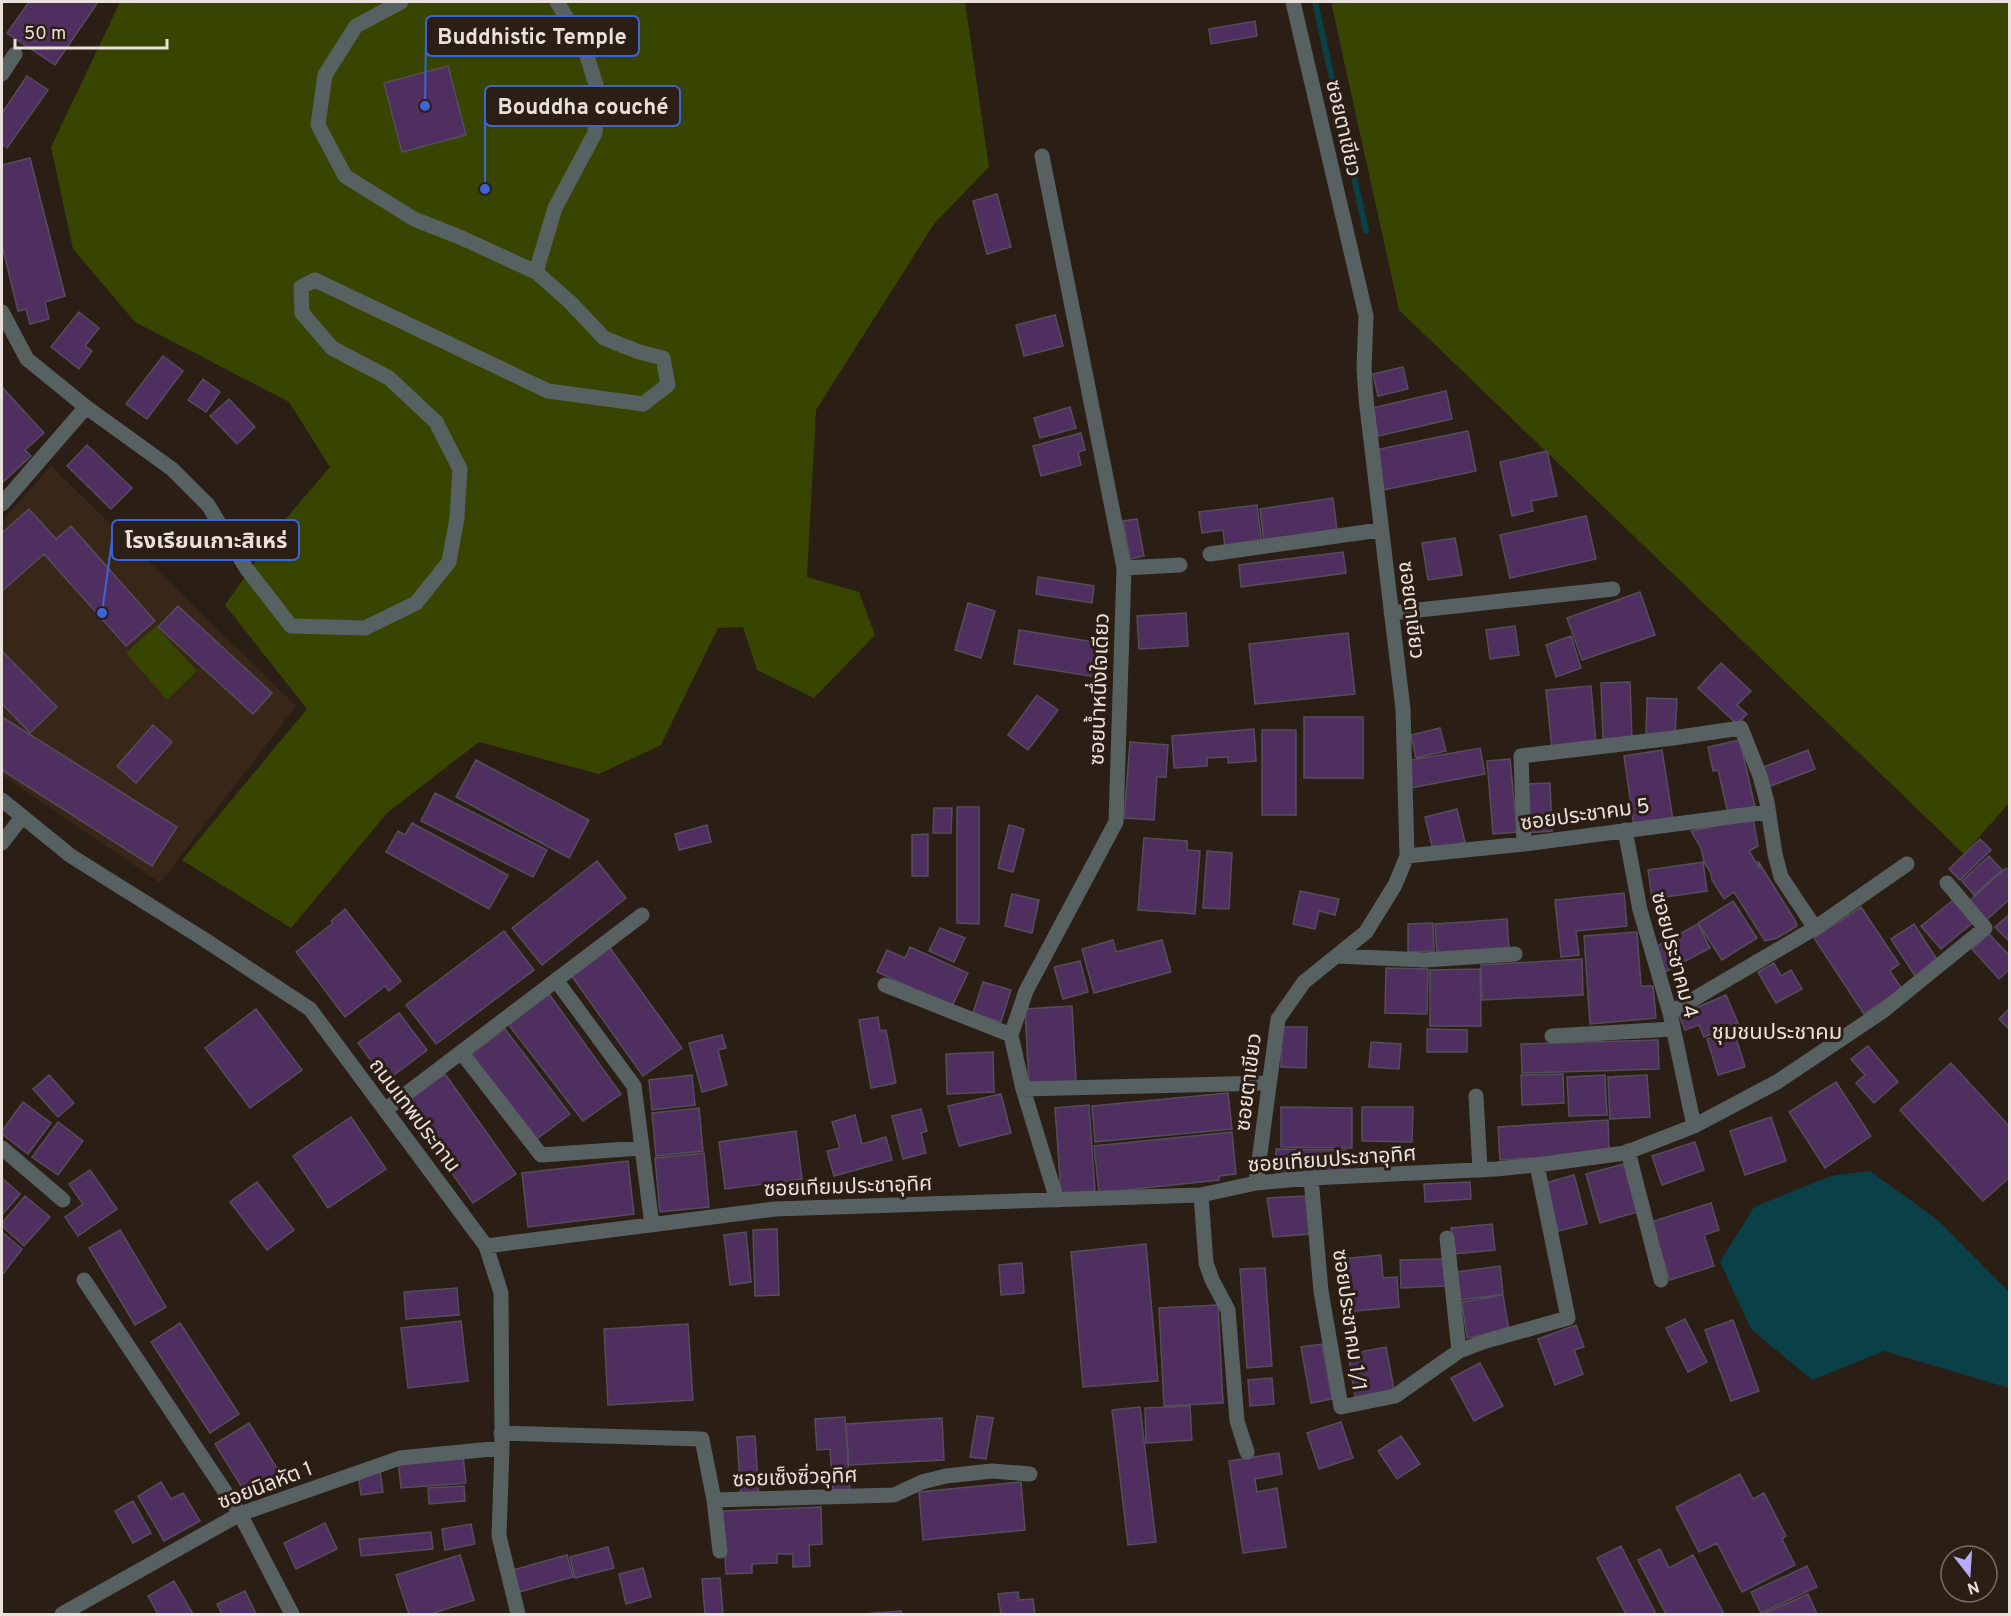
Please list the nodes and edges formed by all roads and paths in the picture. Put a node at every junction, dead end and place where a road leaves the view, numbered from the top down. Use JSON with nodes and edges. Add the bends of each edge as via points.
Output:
{"nodes":[{"id":1,"x":401,"y":2,"type":"edge"},
{"id":2,"x":557,"y":2,"type":"edge"},
{"id":3,"x":1293,"y":2,"type":"edge"},
{"id":4,"x":15,"y":54,"type":"dead end"},
{"id":5,"x":2,"y":74,"type":"edge"},
{"id":6,"x":1042,"y":156,"type":"dead end"},
{"id":7,"x":536,"y":272,"type":"junction"},
{"id":8,"x":2,"y":312,"type":"edge"},
{"id":9,"x":86,"y":407,"type":"junction"},
{"id":10,"x":2,"y":504,"type":"edge"},
{"id":11,"x":1380,"y":530,"type":"junction"},
{"id":12,"x":1210,"y":554,"type":"dead end"},
{"id":13,"x":1180,"y":565,"type":"dead end"},
{"id":14,"x":1124,"y":568,"type":"junction"},
{"id":15,"x":1613,"y":589,"type":"dead end"},
{"id":16,"x":1391,"y":613,"type":"junction"},
{"id":17,"x":2,"y":800,"type":"edge"},
{"id":18,"x":1767,"y":812,"type":"junction"},
{"id":19,"x":22,"y":817,"type":"junction"},
{"id":20,"x":1625,"y":830,"type":"junction"},
{"id":21,"x":2,"y":843,"type":"edge"},
{"id":22,"x":1524,"y":844,"type":"junction"},
{"id":23,"x":1407,"y":856,"type":"junction"},
{"id":24,"x":1907,"y":864,"type":"dead end"},
{"id":25,"x":1947,"y":883,"type":"dead end"},
{"id":26,"x":642,"y":915,"type":"dead end"},
{"id":27,"x":1815,"y":928,"type":"junction"},
{"id":28,"x":1515,"y":954,"type":"dead end"},
{"id":29,"x":1336,"y":956,"type":"junction"},
{"id":30,"x":556,"y":980,"type":"junction"},
{"id":31,"x":885,"y":985,"type":"dead end"},
{"id":32,"x":1670,"y":1013,"type":"junction"},
{"id":33,"x":1673,"y":1029,"type":"junction"},
{"id":34,"x":1011,"y":1035,"type":"junction"},
{"id":35,"x":1552,"y":1036,"type":"dead end"},
{"id":36,"x":461,"y":1052,"type":"junction"},
{"id":37,"x":1269,"y":1083,"type":"junction"},
{"id":38,"x":1023,"y":1089,"type":"junction"},
{"id":39,"x":1476,"y":1096,"type":"dead end"},
{"id":40,"x":386,"y":1110,"type":"junction"},
{"id":41,"x":1694,"y":1126,"type":"junction"},
{"id":42,"x":2,"y":1148,"type":"edge"},
{"id":43,"x":642,"y":1148,"type":"junction"},
{"id":44,"x":1628,"y":1151,"type":"junction"},
{"id":45,"x":1537,"y":1165,"type":"junction"},
{"id":46,"x":1480,"y":1170,"type":"junction"},
{"id":47,"x":1311,"y":1178,"type":"junction"},
{"id":48,"x":1256,"y":1183,"type":"junction"},
{"id":49,"x":1201,"y":1195,"type":"junction"},
{"id":50,"x":63,"y":1200,"type":"dead end"},
{"id":51,"x":1057,"y":1200,"type":"junction"},
{"id":52,"x":652,"y":1225,"type":"junction"},
{"id":53,"x":1447,"y":1238,"type":"dead end"},
{"id":54,"x":486,"y":1246,"type":"junction"},
{"id":55,"x":84,"y":1280,"type":"dead end"},
{"id":56,"x":1661,"y":1280,"type":"dead end"},
{"id":57,"x":1459,"y":1351,"type":"junction"},
{"id":58,"x":501,"y":1440,"type":"junction"},
{"id":59,"x":1246,"y":1452,"type":"dead end"},
{"id":60,"x":1030,"y":1474,"type":"dead end"},
{"id":61,"x":714,"y":1500,"type":"junction"},
{"id":62,"x":240,"y":1514,"type":"junction"},
{"id":63,"x":720,"y":1551,"type":"dead end"},
{"id":64,"x":62,"y":1614,"type":"edge"},
{"id":65,"x":292,"y":1614,"type":"edge"},
{"id":66,"x":518,"y":1614,"type":"edge"}],
"edges":[{"from":1,"to":7,"type":"street","via":[[356,26],[325,75],[318,125],[345,176],[414,219]]},
{"from":2,"to":7,"type":"street","via":[[584,47],[598,91],[595,133],[555,208]]},
{"from":3,"to":11,"type":"street","name":"ซอยตาเขียว","via":[[1366,316],[1366,399]]},
{"from":4,"to":5,"type":"street"},
{"from":6,"to":14,"type":"street","name":"ซอยน้ำหนึ่งใจเดียว"},
{"from":7,"to":9,"type":"street","via":[[604,338],[663,358],[668,386],[643,404],[548,392],[315,280],[301,287],[302,313],[332,348],[389,378],[436,422],[460,469],[457,518],[448,562],[416,603],[365,628],[291,626],[246,568],[208,505],[172,469]]},
{"from":8,"to":9,"type":"street","via":[[27,359]]},
{"from":9,"to":10,"type":"street"},
{"from":11,"to":12,"type":"street"},
{"from":11,"to":16,"type":"street","name":"ซอยตาเขียว"},
{"from":13,"to":14,"type":"street"},
{"from":14,"to":34,"type":"street","name":"ซอยน้ำหนึ่งใจเดียว","via":[[1116,822],[1026,991]]},
{"from":15,"to":16,"type":"street"},
{"from":16,"to":23,"type":"street","name":"ซอยตาเขียว","via":[[1403,709]]},
{"from":17,"to":19,"type":"street","name":"ถนนเทพประทาน"},
{"from":18,"to":20,"type":"street","name":"ซอยประชาคม 5"},
{"from":18,"to":22,"type":"street","via":[[1760,776],[1741,728],[1521,756]]},
{"from":18,"to":27,"type":"street","via":[[1781,877]]},
{"from":19,"to":21,"type":"street"},
{"from":19,"to":40,"type":"street","name":"ถนนเทพประทาน","via":[[71,856],[310,1009]]},
{"from":20,"to":22,"type":"street","name":"ซอยประชาคม 5"},
{"from":20,"to":32,"type":"street","name":"ซอยประชาคม 4","via":[[1640,910]]},
{"from":22,"to":23,"type":"street","name":"ซอยประชาคม 5"},
{"from":23,"to":29,"type":"street","name":"ซอยตาเขียว","via":[[1395,885],[1366,932]]},
{"from":24,"to":27,"type":"street"},
{"from":25,"to":41,"type":"street","name":"ซอยเทียมประชาอุทิศ","via":[[1985,928],[1883,1011],[1777,1082]]},
{"from":26,"to":30,"type":"street"},
{"from":27,"to":32,"type":"street"},
{"from":28,"to":29,"type":"street","via":[[1425,960]]},
{"from":29,"to":37,"type":"street","name":"ซอยตาเขียว","via":[[1304,982],[1278,1019]]},
{"from":30,"to":36,"type":"street"},
{"from":30,"to":43,"type":"street","via":[[634,1086]]},
{"from":31,"to":34,"type":"street"},
{"from":32,"to":33,"type":"street","name":"ซอยประชาคม 4"},
{"from":33,"to":35,"type":"street"},
{"from":33,"to":41,"type":"street","name":"ซอยประชาคม 4"},
{"from":34,"to":38,"type":"street"},
{"from":36,"to":40,"type":"street"},
{"from":36,"to":43,"type":"street","via":[[541,1155]]},
{"from":37,"to":38,"type":"street"},
{"from":37,"to":48,"type":"street","name":"ซอยตาเขียว"},
{"from":38,"to":51,"type":"street"},
{"from":39,"to":46,"type":"street"},
{"from":40,"to":54,"type":"street","name":"ถนนเทพประทาน"},
{"from":41,"to":44,"type":"street","name":"ซอยเทียมประชาอุทิศ"},
{"from":42,"to":50,"type":"street"},
{"from":43,"to":52,"type":"street"},
{"from":44,"to":45,"type":"street","name":"ซอยเทียมประชาอุทิศ"},
{"from":44,"to":56,"type":"street"},
{"from":45,"to":46,"type":"street","name":"ซอยเทียมประชาอุทิศ"},
{"from":45,"to":57,"type":"street","via":[[1568,1318]]},
{"from":46,"to":47,"type":"street","name":"ซอยเทียมประชาอุทิศ"},
{"from":47,"to":48,"type":"street","name":"ซอยเทียมประชาอุทิศ"},
{"from":47,"to":57,"type":"street","name":"ซอยประชาคม 1/1","via":[[1321,1291],[1341,1407],[1395,1396]]},
{"from":48,"to":49,"type":"street","name":"ซอยเทียมประชาอุทิศ"},
{"from":49,"to":51,"type":"street","name":"ซอยเทียมประชาอุทิศ"},
{"from":49,"to":59,"type":"street","via":[[1206,1263],[1228,1310],[1237,1421]]},
{"from":51,"to":52,"type":"street","name":"ซอยเทียมประชาอุทิศ","via":[[775,1209]]},
{"from":52,"to":54,"type":"street","name":"ซอยเทียมประชาอุทิศ"},
{"from":53,"to":57,"type":"street"},
{"from":54,"to":58,"type":"street","name":"ถนนเทพประทาน","via":[[501,1293]]},
{"from":55,"to":62,"type":"street"},
{"from":58,"to":61,"type":"street","name":"ซอยเซ็งซิ่วอุทิศ","via":[[702,1439]]},
{"from":58,"to":62,"type":"street","name":"ซอยนิลหัต 1","via":[[400,1458]]},
{"from":58,"to":66,"type":"street","name":"ถนนเทพประทาน","via":[[499,1536]]},
{"from":60,"to":61,"type":"street","name":"ซอยเซ็งซิ่วอุทิศ","via":[[946,1476],[894,1495]]},
{"from":61,"to":63,"type":"street"},
{"from":62,"to":64,"type":"street","name":"ซอยนิลหัต 1"},
{"from":62,"to":65,"type":"street"}]}
